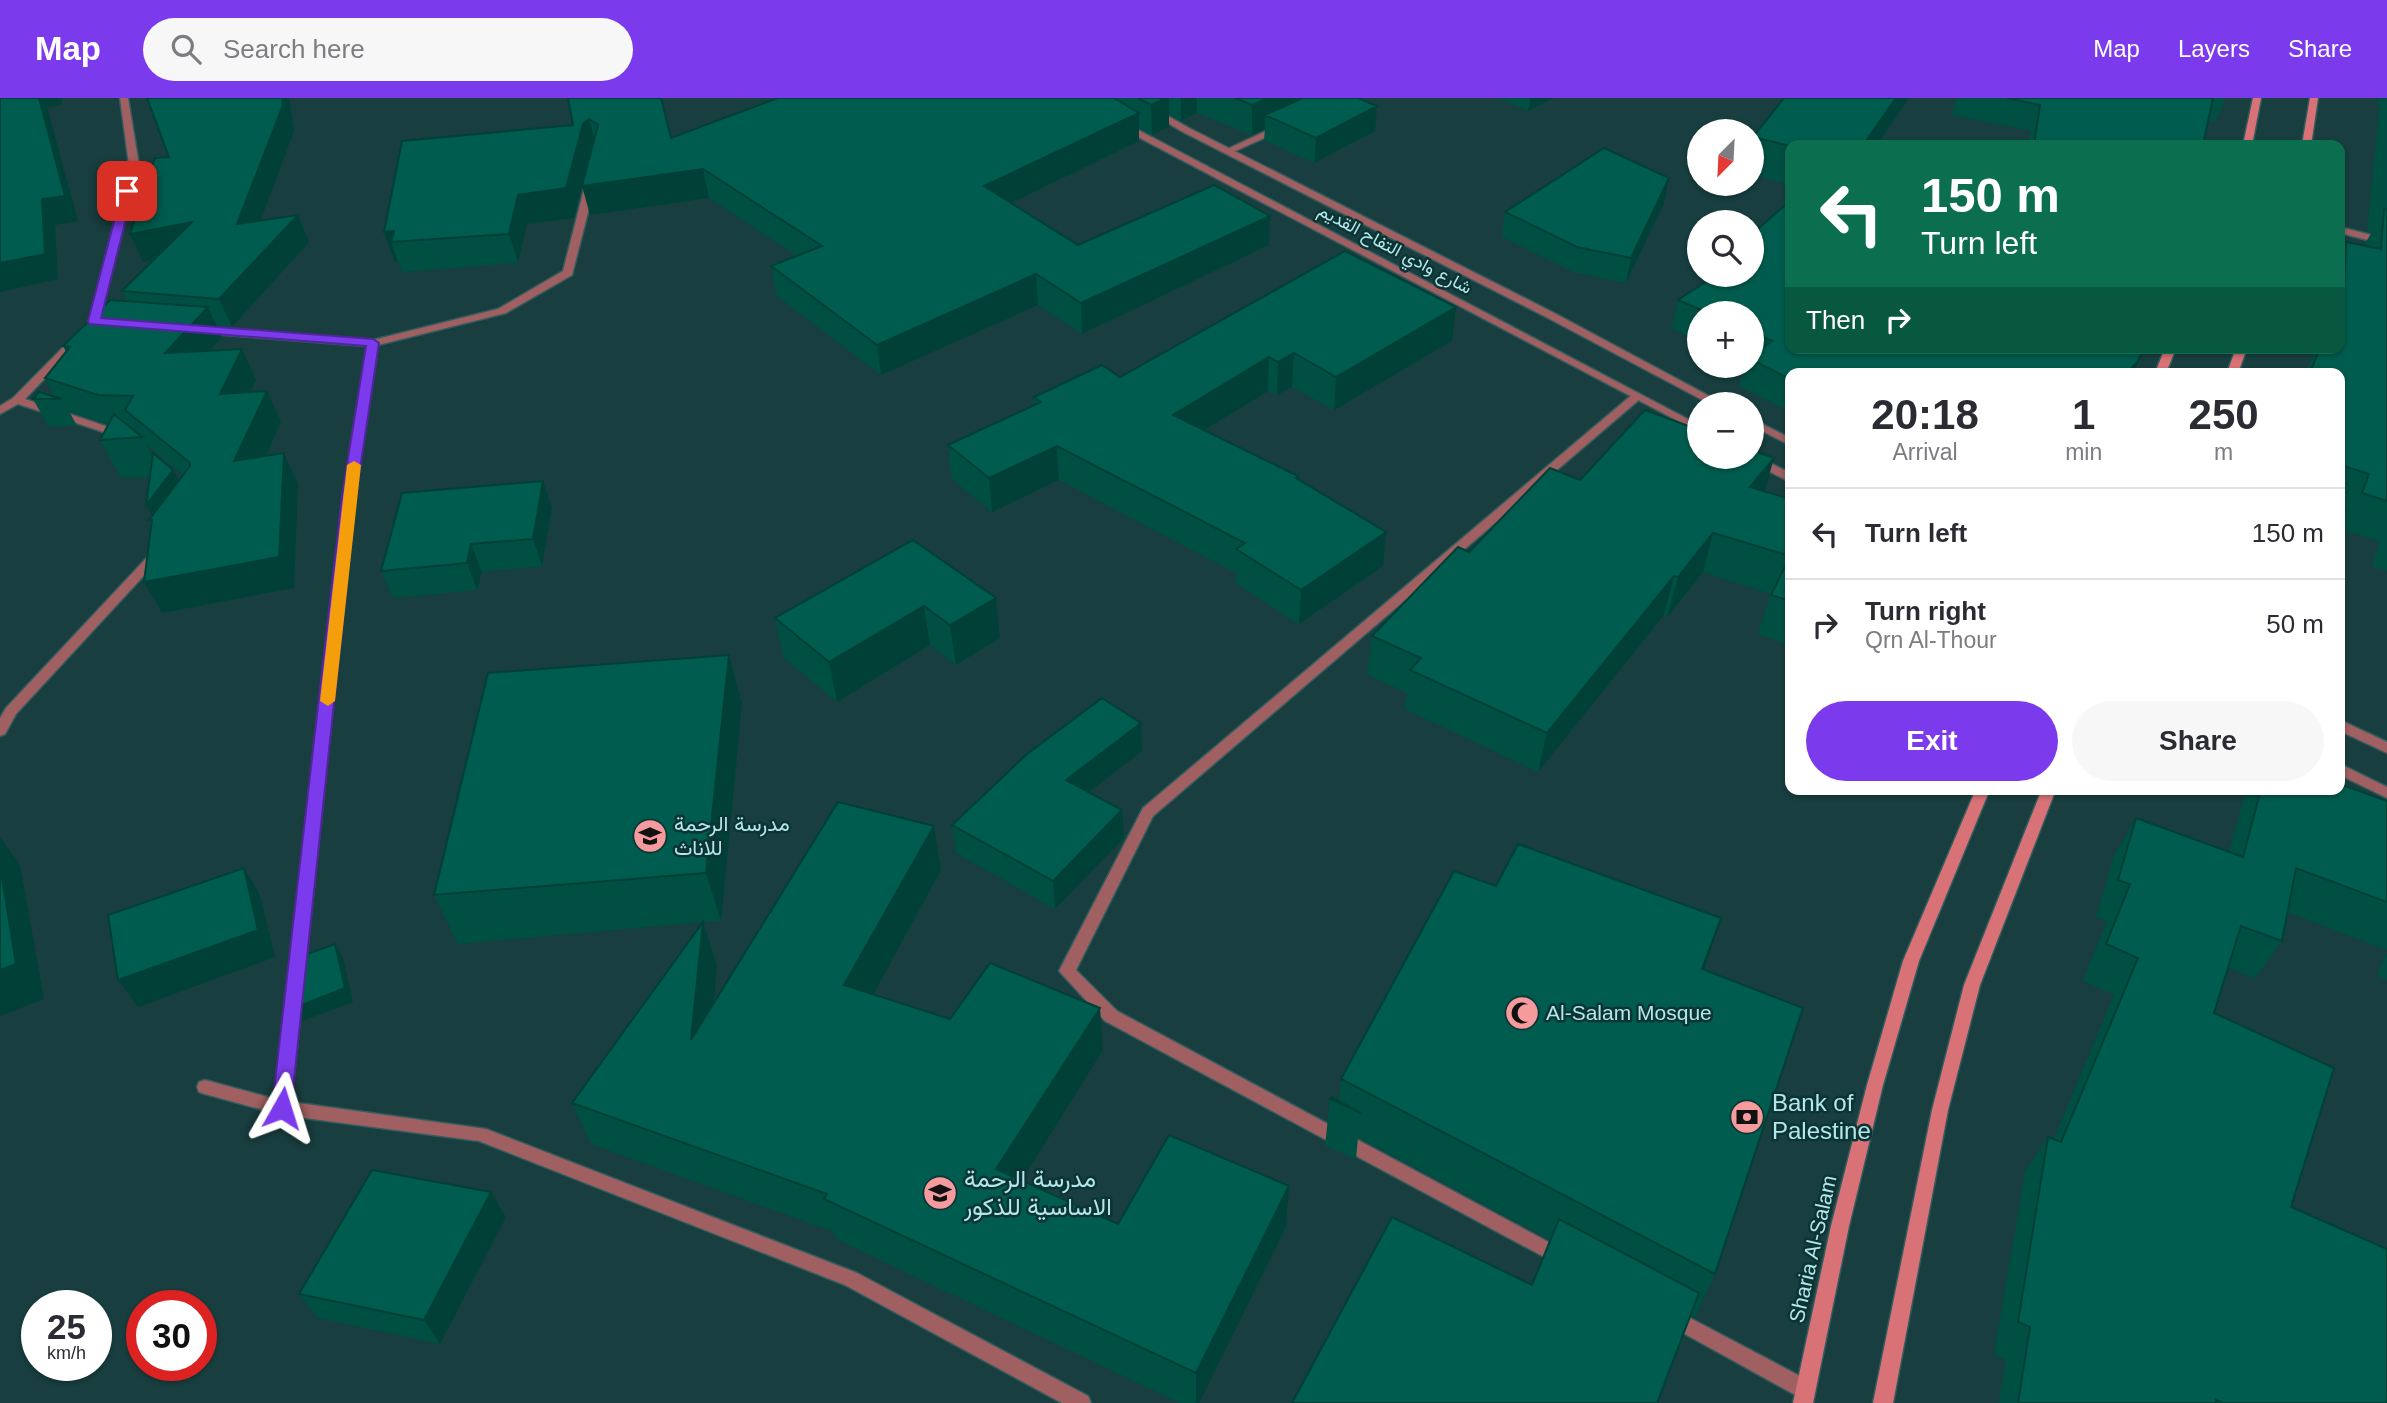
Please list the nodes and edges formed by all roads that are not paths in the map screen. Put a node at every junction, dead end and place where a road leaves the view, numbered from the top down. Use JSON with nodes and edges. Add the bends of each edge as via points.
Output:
{"nodes":[{"id":1,"x":124,"y":98,"type":"edge"},
{"id":2,"x":1129,"y":98,"type":"edge"},
{"id":3,"x":2257,"y":98,"type":"edge"},
{"id":4,"x":2314,"y":98,"type":"edge"},
{"id":5,"x":1110,"y":118,"type":"edge"},
{"id":6,"x":1286,"y":125,"type":"edge"},
{"id":7,"x":2248,"y":140,"type":"edge"},
{"id":8,"x":2307,"y":140,"type":"edge"},
{"id":9,"x":1228,"y":151,"type":"junction"},
{"id":10,"x":591,"y":179,"type":"edge"},
{"id":11,"x":2345,"y":231,"type":"edge"},
{"id":12,"x":2387,"y":242,"type":"edge"},
{"id":13,"x":94,"y":321,"type":"junction"},
{"id":14,"x":108,"y":323,"type":"edge"},
{"id":15,"x":191,"y":329,"type":"edge"},
{"id":16,"x":373,"y":343,"type":"junction"},
{"id":17,"x":1695,"y":392,"type":"edge"},
{"id":18,"x":1637,"y":396,"type":"junction"},
{"id":19,"x":17,"y":400,"type":"junction"},
{"id":20,"x":0,"y":411,"type":"edge"},
{"id":21,"x":1687,"y":423,"type":"edge"},
{"id":22,"x":1764,"y":429,"type":"edge"},
{"id":23,"x":1785,"y":440,"type":"edge"},
{"id":24,"x":135,"y":444,"type":"edge"},
{"id":25,"x":1764,"y":464,"type":"edge"},
{"id":26,"x":1785,"y":475,"type":"edge"},
{"id":27,"x":170,"y":539,"type":"edge"},
{"id":28,"x":2345,"y":727,"type":"edge"},
{"id":29,"x":0,"y":731,"type":"edge"},
{"id":30,"x":2387,"y":748,"type":"edge"},
{"id":31,"x":2345,"y":772,"type":"edge"},
{"id":32,"x":2387,"y":793,"type":"edge"},
{"id":33,"x":1981,"y":795,"type":"edge"},
{"id":34,"x":2047,"y":795,"type":"edge"},
{"id":35,"x":205,"y":1087,"type":"dead end"},
{"id":36,"x":282,"y":1108,"type":"junction"},
{"id":37,"x":1574,"y":1265,"type":"edge"},
{"id":38,"x":1660,"y":1311,"type":"edge"},
{"id":39,"x":1805,"y":1396,"type":"edge"},
{"id":40,"x":1081,"y":1403,"type":"edge"},
{"id":41,"x":1883,"y":1403,"type":"edge"}],
"edges":[{"from":1,"to":13,"type":"street","via":[[134,165]]},
{"from":2,"to":9,"type":"street","name":"شارع وادي التفاح القديم"},
{"from":3,"to":7,"type":"main road"},
{"from":4,"to":8,"type":"main road"},
{"from":5,"to":18,"type":"street","name":"شارع وادي التفاح القديم"},
{"from":6,"to":9,"type":"street"},
{"from":9,"to":17,"type":"street","name":"شارع وادي التفاح القديم"},
{"from":10,"to":16,"type":"street","via":[[568,273],[502,311]]},
{"from":11,"to":12,"type":"street"},
{"from":13,"to":14,"type":"street"},
{"from":13,"to":19,"type":"street"},
{"from":15,"to":16,"type":"street"},
{"from":16,"to":36,"type":"street","via":[[349,496]]},
{"from":18,"to":21,"type":"street","name":"شارع وادي التفاح القديم"},
{"from":18,"to":37,"type":"street","via":[[1149,812],[1067,971],[1111,1016]]},
{"from":19,"to":20,"type":"street"},
{"from":19,"to":24,"type":"street","via":[[125,436]]},
{"from":22,"to":23,"type":"street"},
{"from":25,"to":26,"type":"street"},
{"from":27,"to":29,"type":"street","via":[[10,711]]},
{"from":28,"to":30,"type":"street"},
{"from":31,"to":32,"type":"street"},
{"from":33,"to":39,"type":"main road","name":"Sharia Al-Salam","via":[[1907,973],[1843,1214]]},
{"from":34,"to":41,"type":"main road","via":[[1972,985],[1940,1110]]},
{"from":35,"to":36,"type":"street"},
{"from":36,"to":40,"type":"street","via":[[480,1134],[851,1279]]},
{"from":38,"to":39,"type":"street"}]}
